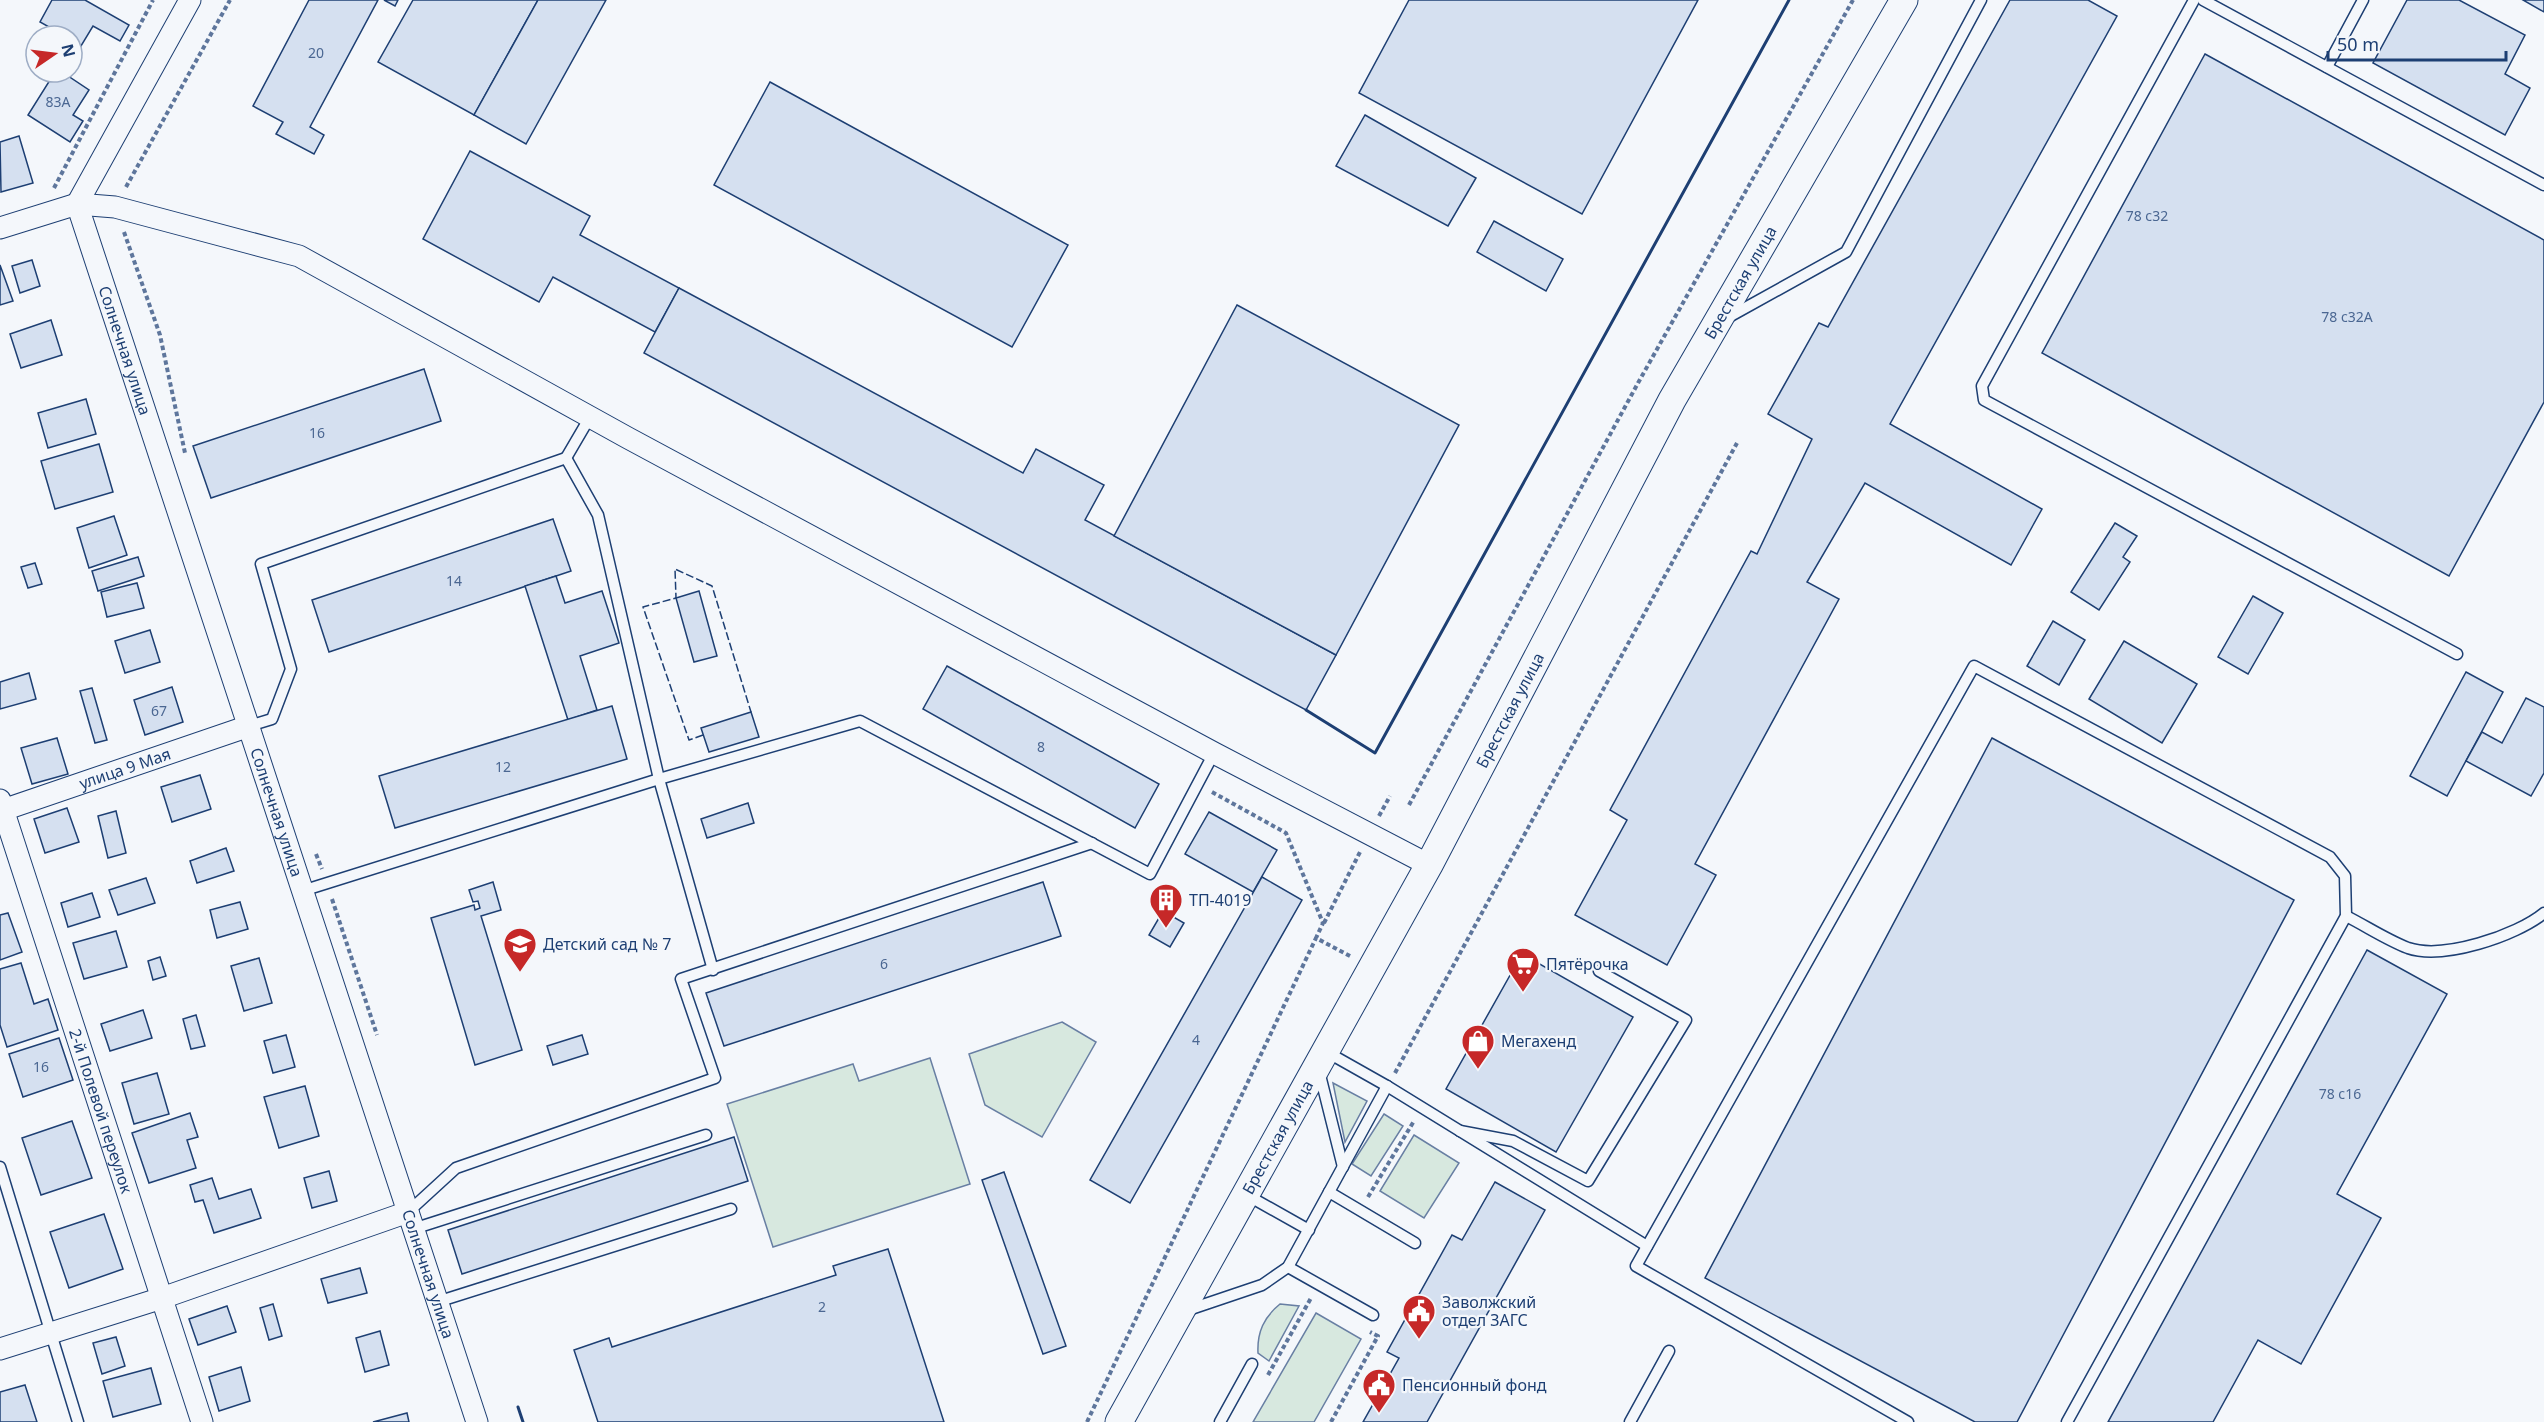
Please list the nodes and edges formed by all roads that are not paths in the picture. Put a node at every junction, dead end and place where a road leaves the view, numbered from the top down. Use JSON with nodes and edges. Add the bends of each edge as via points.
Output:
{"nodes":[{"id":1,"x":190,"y":0,"type":"edge"},
{"id":2,"x":1904,"y":0,"type":"edge"},
{"id":3,"x":1981,"y":0,"type":"edge"},
{"id":4,"x":2194,"y":0,"type":"edge"},
{"id":5,"x":2203,"y":0,"type":"edge"},
{"id":6,"x":2363,"y":0,"type":"edge"},
{"id":7,"x":2327,"y":67,"type":"junction"},
{"id":8,"x":2544,"y":185,"type":"edge"},
{"id":9,"x":77,"y":204,"type":"junction"},
{"id":10,"x":0,"y":228,"type":"edge"},
{"id":11,"x":1716,"y":324,"type":"junction"},
{"id":12,"x":590,"y":417,"type":"junction"},
{"id":13,"x":566,"y":459,"type":"junction"},
{"id":14,"x":2457,"y":654,"type":"dead end"},
{"id":15,"x":249,"y":726,"type":"junction"},
{"id":16,"x":1214,"y":753,"type":"junction"},
{"id":17,"x":659,"y":779,"type":"junction"},
{"id":18,"x":1,"y":807,"type":"edge"},
{"id":19,"x":1092,"y":843,"type":"junction"},
{"id":20,"x":1429,"y":865,"type":"junction"},
{"id":21,"x":302,"y":891,"type":"junction"},
{"id":22,"x":2544,"y":913,"type":"edge"},
{"id":23,"x":2346,"y":916,"type":"junction"},
{"id":24,"x":713,"y":970,"type":"junction"},
{"id":25,"x":1599,"y":971,"type":"dead end"},
{"id":26,"x":1321,"y":1058,"type":"junction"},
{"id":27,"x":1387,"y":1086,"type":"junction"},
{"id":28,"x":1460,"y":1131,"type":"junction"},
{"id":29,"x":706,"y":1135,"type":"dead end"},
{"id":30,"x":0,"y":1167,"type":"edge"},
{"id":31,"x":1343,"y":1167,"type":"junction"},
{"id":32,"x":1329,"y":1192,"type":"junction"},
{"id":33,"x":1245,"y":1194,"type":"junction"},
{"id":34,"x":731,"y":1209,"type":"dead end"},
{"id":35,"x":411,"y":1221,"type":"junction"},
{"id":36,"x":1309,"y":1230,"type":"junction"},
{"id":37,"x":1415,"y":1244,"type":"dead end"},
{"id":38,"x":1647,"y":1246,"type":"junction"},
{"id":39,"x":1288,"y":1267,"type":"junction"},
{"id":40,"x":162,"y":1298,"type":"junction"},
{"id":41,"x":437,"y":1302,"type":"junction"},
{"id":42,"x":1179,"y":1313,"type":"junction"},
{"id":43,"x":1373,"y":1315,"type":"dead end"},
{"id":44,"x":51,"y":1333,"type":"junction"},
{"id":45,"x":0,"y":1350,"type":"edge"},
{"id":46,"x":1668,"y":1351,"type":"dead end"},
{"id":47,"x":1252,"y":1364,"type":"dead end"},
{"id":48,"x":78,"y":1422,"type":"edge"},
{"id":49,"x":202,"y":1422,"type":"edge"},
{"id":50,"x":477,"y":1422,"type":"edge"},
{"id":51,"x":1119,"y":1422,"type":"edge"},
{"id":52,"x":1221,"y":1422,"type":"edge"},
{"id":53,"x":1630,"y":1422,"type":"edge"},
{"id":54,"x":1908,"y":1422,"type":"edge"},
{"id":55,"x":2067,"y":1422,"type":"edge"}],
"edges":[{"from":1,"to":9,"type":"street"},
{"from":2,"to":11,"type":"street","name":"Брестская улица"},
{"from":3,"to":11,"type":"lane","via":[[1846,252]]},
{"from":4,"to":14,"type":"lane","via":[[1982,386],[1984,400]]},
{"from":5,"to":7,"type":"lane"},
{"from":6,"to":7,"type":"lane"},
{"from":7,"to":8,"type":"lane"},
{"from":9,"to":10,"type":"street"},
{"from":9,"to":12,"type":"street","via":[[115,207],[299,256]]},
{"from":9,"to":15,"type":"street","name":"Солнечная улица"},
{"from":11,"to":20,"type":"street","name":"Брестская улица","via":[[1672,400]]},
{"from":12,"to":13,"type":"lane"},
{"from":12,"to":16,"type":"street"},
{"from":13,"to":15,"type":"lane","via":[[261,564],[291,669],[272,719]]},
{"from":13,"to":17,"type":"lane","via":[[598,515]]},
{"from":15,"to":18,"type":"street","name":"улица 9 Мая"},
{"from":15,"to":21,"type":"street","name":"Солнечная улица"},
{"from":16,"to":19,"type":"lane","via":[[1150,874]]},
{"from":16,"to":20,"type":"street"},
{"from":17,"to":19,"type":"lane","via":[[860,721]]},
{"from":17,"to":21,"type":"lane"},
{"from":17,"to":24,"type":"lane"},
{"from":18,"to":40,"type":"street","name":"2-й Полевой переулок"},
{"from":19,"to":24,"type":"lane"},
{"from":20,"to":26,"type":"street","name":"Брестская улица"},
{"from":21,"to":35,"type":"street","name":"Солнечная улица"},
{"from":22,"to":23,"type":"lane","via":[[2479,944],[2437,951],[2409,948]]},
{"from":23,"to":38,"type":"lane","via":[[2345,876],[2330,857],[1974,666]]},
{"from":23,"to":55,"type":"lane"},
{"from":24,"to":35,"type":"lane","via":[[681,979],[715,1078],[456,1168]]},
{"from":25,"to":28,"type":"lane","via":[[1686,1020],[1588,1181],[1513,1141]]},
{"from":26,"to":27,"type":"lane"},
{"from":26,"to":31,"type":"lane"},
{"from":26,"to":33,"type":"street","name":"Брестская улица"},
{"from":27,"to":28,"type":"lane"},
{"from":27,"to":31,"type":"lane"},
{"from":28,"to":38,"type":"lane"},
{"from":29,"to":35,"type":"lane"},
{"from":30,"to":44,"type":"lane"},
{"from":31,"to":32,"type":"lane"},
{"from":32,"to":36,"type":"lane"},
{"from":32,"to":37,"type":"lane"},
{"from":33,"to":36,"type":"lane"},
{"from":33,"to":42,"type":"street","name":"Брестская улица"},
{"from":34,"to":41,"type":"lane"},
{"from":35,"to":40,"type":"street"},
{"from":35,"to":41,"type":"street","name":"Солнечная улица"},
{"from":36,"to":39,"type":"lane"},
{"from":38,"to":54,"type":"lane","via":[[1636,1266]]},
{"from":39,"to":42,"type":"lane","via":[[1262,1285]]},
{"from":39,"to":43,"type":"lane"},
{"from":40,"to":44,"type":"street"},
{"from":40,"to":49,"type":"street","name":"2-й Полевой переулок"},
{"from":41,"to":50,"type":"street","name":"Солнечная улица"},
{"from":42,"to":51,"type":"street","name":"Брестская улица"},
{"from":44,"to":45,"type":"street"},
{"from":44,"to":48,"type":"lane"},
{"from":46,"to":53,"type":"lane"},
{"from":47,"to":52,"type":"lane"}]}
